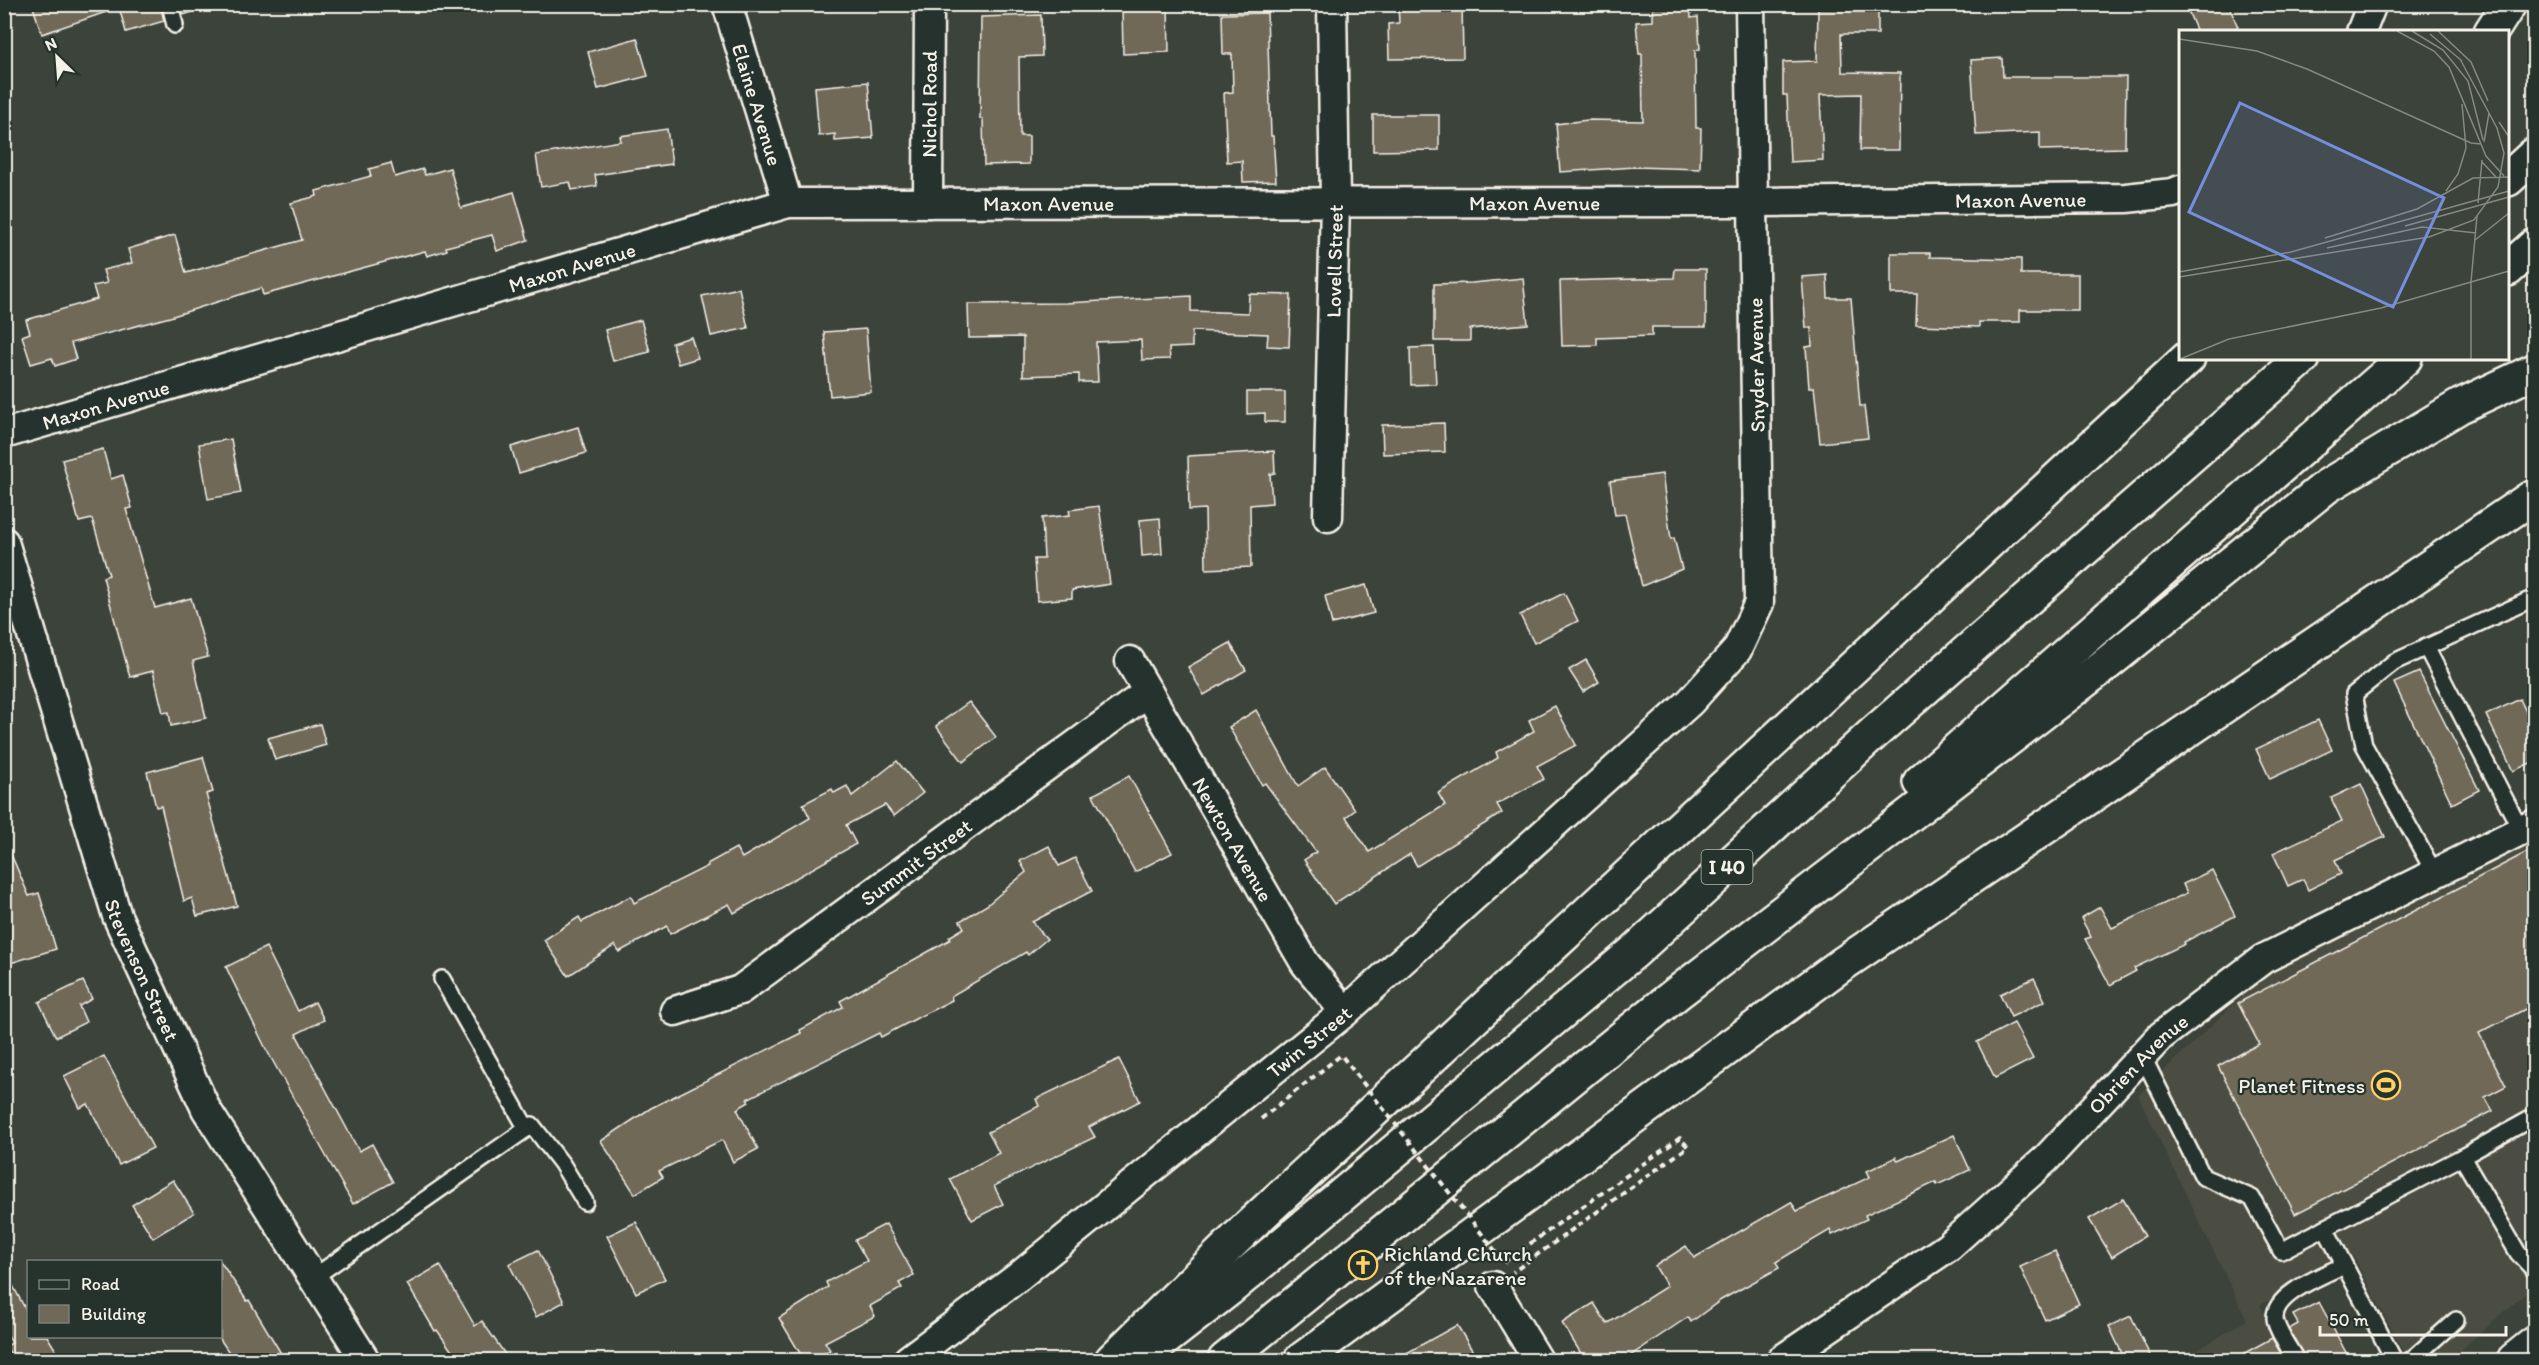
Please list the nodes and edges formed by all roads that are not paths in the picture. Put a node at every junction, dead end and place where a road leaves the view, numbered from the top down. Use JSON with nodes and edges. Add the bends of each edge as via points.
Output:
{"nodes":[{"id":1,"x":170,"y":4,"type":"edge"},
{"id":2,"x":727,"y":4,"type":"edge"},
{"id":3,"x":928,"y":4,"type":"edge"},
{"id":4,"x":1332,"y":4,"type":"edge"},
{"id":5,"x":1750,"y":4,"type":"edge"},
{"id":6,"x":2372,"y":4,"type":"edge"},
{"id":7,"x":2490,"y":4,"type":"edge"},
{"id":8,"x":2509,"y":4,"type":"edge"},
{"id":9,"x":175,"y":25,"type":"dead end"},
{"id":10,"x":2362,"y":30,"type":"edge"},
{"id":11,"x":2477,"y":30,"type":"edge"},
{"id":12,"x":2492,"y":30,"type":"edge"},
{"id":13,"x":2535,"y":155,"type":"edge"},
{"id":14,"x":2509,"y":178,"type":"edge"},
{"id":15,"x":2179,"y":191,"type":"edge"},
{"id":16,"x":1335,"y":201,"type":"junction"},
{"id":17,"x":928,"y":202,"type":"junction"},
{"id":18,"x":1753,"y":202,"type":"junction"},
{"id":19,"x":788,"y":203,"type":"junction"},
{"id":20,"x":2535,"y":246,"type":"edge"},
{"id":21,"x":2509,"y":268,"type":"edge"},
{"id":22,"x":2186,"y":360,"type":"edge"},
{"id":23,"x":2301,"y":360,"type":"edge"},
{"id":24,"x":2403,"y":360,"type":"edge"},
{"id":25,"x":2535,"y":371,"type":"edge"},
{"id":26,"x":4,"y":434,"type":"edge"},
{"id":27,"x":2535,"y":496,"type":"edge"},
{"id":28,"x":1328,"y":517,"type":"dead end"},
{"id":29,"x":4,"y":542,"type":"edge"},
{"id":30,"x":2535,"y":598,"type":"edge"},
{"id":31,"x":2426,"y":647,"type":"junction"},
{"id":32,"x":1130,"y":661,"type":"dead end"},
{"id":33,"x":1148,"y":692,"type":"junction"},
{"id":34,"x":1690,"y":702,"type":"joint"},
{"id":35,"x":2528,"y":827,"type":"edge"},
{"id":36,"x":2435,"y":874,"type":"junction"},
{"id":37,"x":442,"y":979,"type":"dead end"},
{"id":38,"x":1676,"y":994,"type":"junction"},
{"id":39,"x":675,"y":1011,"type":"dead end"},
{"id":40,"x":1345,"y":1012,"type":"junction"},
{"id":41,"x":2142,"y":1055,"type":"junction"},
{"id":42,"x":2535,"y":1117,"type":"edge"},
{"id":43,"x":527,"y":1129,"type":"junction"},
{"id":44,"x":2462,"y":1156,"type":"junction"},
{"id":45,"x":585,"y":1202,"type":"dead end"},
{"id":46,"x":2325,"y":1228,"type":"junction"},
{"id":47,"x":2344,"y":1265,"type":"junction"},
{"id":48,"x":2535,"y":1270,"type":"edge"},
{"id":49,"x":314,"y":1277,"type":"junction"},
{"id":50,"x":1493,"y":1286,"type":"road end"},
{"id":51,"x":2456,"y":1320,"type":"dead end"},
{"id":52,"x":2535,"y":1344,"type":"edge"},
{"id":53,"x":365,"y":1360,"type":"edge"},
{"id":54,"x":908,"y":1360,"type":"edge"},
{"id":55,"x":1112,"y":1360,"type":"edge"},
{"id":56,"x":1138,"y":1360,"type":"edge"},
{"id":57,"x":1225,"y":1360,"type":"edge"},
{"id":58,"x":1301,"y":1360,"type":"edge"},
{"id":59,"x":1539,"y":1360,"type":"edge"},
{"id":60,"x":1781,"y":1360,"type":"edge"},
{"id":61,"x":2296,"y":1360,"type":"edge"},
{"id":62,"x":2394,"y":1360,"type":"edge"},
{"id":63,"x":2411,"y":1360,"type":"edge"},
{"id":64,"x":2514,"y":1360,"type":"edge"}],
"edges":[{"from":1,"to":9,"type":"lane"},
{"from":2,"to":19,"type":"street","name":"Elaine Avenue"},
{"from":3,"to":17,"type":"street","name":"Nichol Road"},
{"from":4,"to":16,"type":"street","name":"Lovell Street"},
{"from":5,"to":18,"type":"street","name":"Snyder Avenue"},
{"from":6,"to":10,"type":"street"},
{"from":7,"to":11,"type":"main road"},
{"from":8,"to":12,"type":"main road"},
{"from":13,"to":14,"type":"main road"},
{"from":15,"to":18,"type":"street","name":"Maxon Avenue","via":[[2126,198]]},
{"from":16,"to":17,"type":"street","name":"Maxon Avenue"},
{"from":16,"to":18,"type":"street","name":"Maxon Avenue"},
{"from":16,"to":28,"type":"street","name":"Lovell Street"},
{"from":17,"to":19,"type":"street","name":"Maxon Avenue"},
{"from":18,"to":34,"type":"street","name":"Snyder Avenue","via":[[1759,603],[1737,650]]},
{"from":19,"to":26,"type":"street","name":"Maxon Avenue"},
{"from":20,"to":21,"type":"main road"},
{"from":22,"to":55,"type":"main road","via":[[1249,1226]]},
{"from":23,"to":56,"type":"main road","number":"I 40","via":[[1875,732],[1634,952]]},
{"from":24,"to":38,"type":"main road"},
{"from":25,"to":38,"type":"main road","via":[[2460,406],[2327,486],[2105,665]]},
{"from":27,"to":58,"type":"main road","via":[[1841,965]]},
{"from":29,"to":49,"type":"street","name":"Stevenson Street","via":[[117,916],[206,1109]]},
{"from":30,"to":31,"type":"lane"},
{"from":31,"to":35,"type":"lane"},
{"from":31,"to":36,"type":"lane","via":[[2394,662],[2354,694],[2364,745]]},
{"from":32,"to":33,"type":"street","name":"Newton Avenue"},
{"from":33,"to":39,"type":"street","name":"Summit Street","via":[[740,990]]},
{"from":33,"to":40,"type":"street","name":"Newton Avenue","via":[[1305,963]]},
{"from":34,"to":40,"type":"street","name":"Twin Street"},
{"from":35,"to":36,"type":"street","name":"Obrien Avenue"},
{"from":36,"to":41,"type":"street","name":"Obrien Avenue","via":[[2263,959],[2161,1036]]},
{"from":37,"to":43,"type":"lane"},
{"from":38,"to":57,"type":"main road"},
{"from":40,"to":54,"type":"street","name":"Twin Street","via":[[1027,1270]]},
{"from":41,"to":46,"type":"lane","via":[[2202,1177],[2252,1198],[2280,1251]]},
{"from":41,"to":60,"type":"street","name":"Obrien Avenue","via":[[2046,1159],[1948,1247]]},
{"from":42,"to":44,"type":"lane"},
{"from":43,"to":45,"type":"lane","via":[[532,1125]]},
{"from":43,"to":49,"type":"lane"},
{"from":44,"to":46,"type":"lane"},
{"from":44,"to":48,"type":"lane","via":[[2518,1253]]},
{"from":46,"to":47,"type":"lane"},
{"from":47,"to":61,"type":"lane","via":[[2287,1295],[2278,1305],[2275,1319]]},
{"from":47,"to":62,"type":"lane"},
{"from":49,"to":53,"type":"street","name":"Stevenson Street"},
{"from":50,"to":59,"type":"street"},
{"from":51,"to":63,"type":"lane"},
{"from":52,"to":64,"type":"main road"}]}
